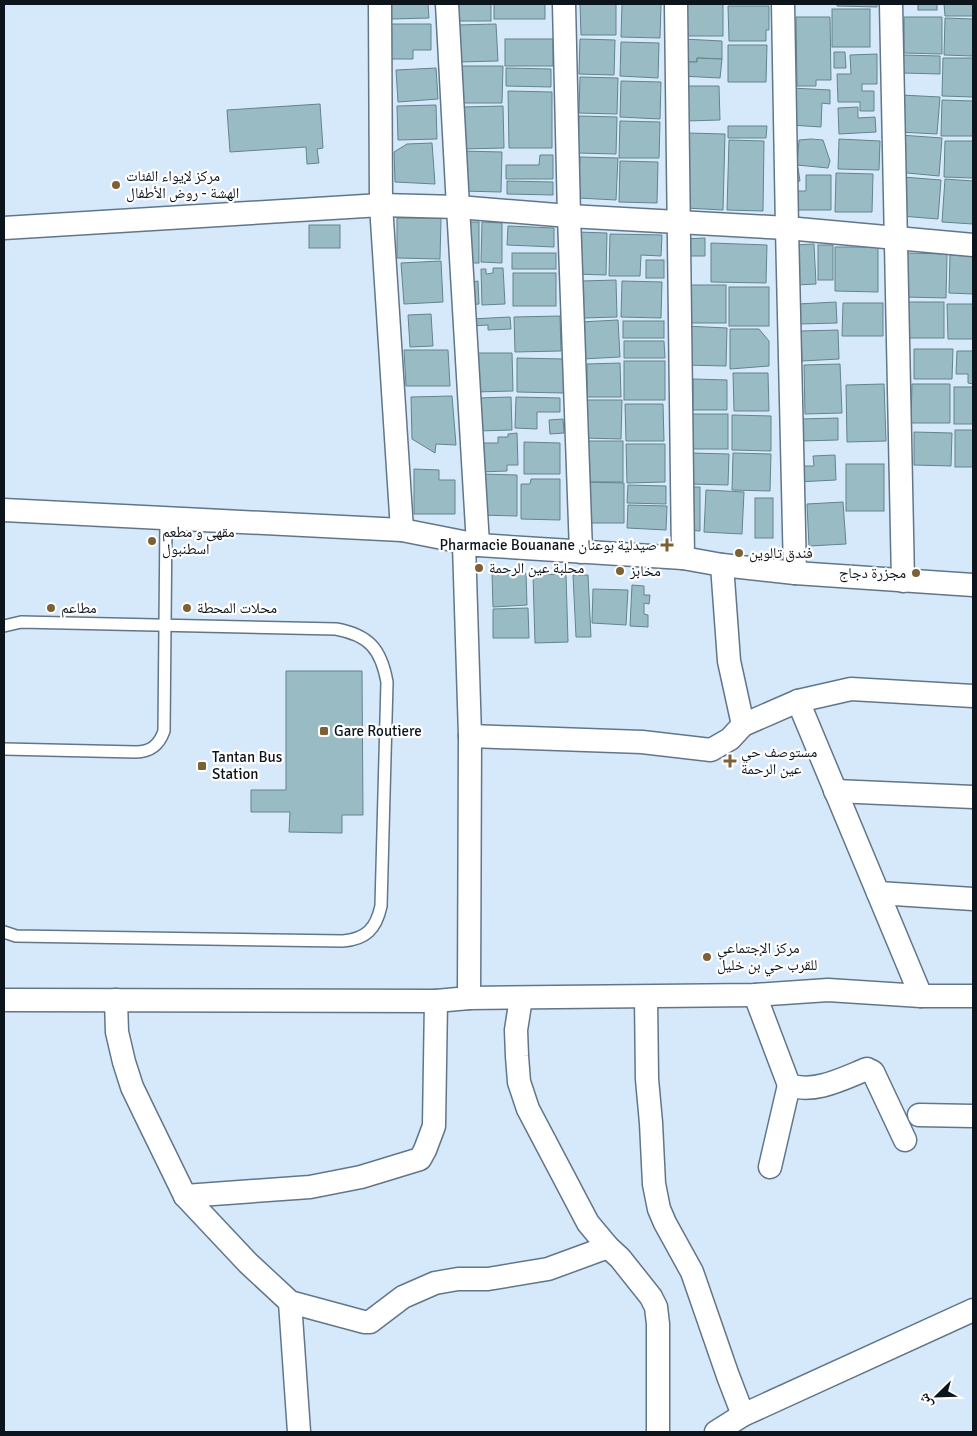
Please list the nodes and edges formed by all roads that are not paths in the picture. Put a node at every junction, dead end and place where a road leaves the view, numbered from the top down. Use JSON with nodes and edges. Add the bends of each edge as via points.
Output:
{"nodes":[{"id":1,"x":380,"y":4,"type":"edge"},
{"id":2,"x":447,"y":4,"type":"edge"},
{"id":3,"x":564,"y":4,"type":"edge"},
{"id":4,"x":676,"y":4,"type":"edge"},
{"id":5,"x":783,"y":4,"type":"edge"},
{"id":6,"x":892,"y":4,"type":"edge"},
{"id":7,"x":381,"y":205,"type":"junction"},
{"id":8,"x":458,"y":207,"type":"junction"},
{"id":9,"x":569,"y":216,"type":"junction"},
{"id":10,"x":680,"y":223,"type":"junction"},
{"id":11,"x":4,"y":228,"type":"edge"},
{"id":12,"x":787,"y":228,"type":"junction"},
{"id":13,"x":896,"y":238,"type":"junction"},
{"id":14,"x":973,"y":245,"type":"edge"},
{"id":15,"x":4,"y":510,"type":"edge"},
{"id":16,"x":166,"y":519,"type":"junction"},
{"id":17,"x":402,"y":530,"type":"junction"},
{"id":18,"x":471,"y":545,"type":"junction"},
{"id":19,"x":581,"y":552,"type":"junction"},
{"id":20,"x":683,"y":558,"type":"junction"},
{"id":21,"x":722,"y":565,"type":"junction"},
{"id":22,"x":795,"y":573,"type":"junction"},
{"id":23,"x":903,"y":581,"type":"junction"},
{"id":24,"x":973,"y":585,"type":"edge"},
{"id":25,"x":165,"y":625,"type":"junction"},
{"id":26,"x":4,"y":626,"type":"edge"},
{"id":27,"x":973,"y":696,"type":"edge"},
{"id":28,"x":798,"y":701,"type":"junction"},
{"id":29,"x":743,"y":725,"type":"junction"},
{"id":30,"x":470,"y":736,"type":"junction"},
{"id":31,"x":4,"y":749,"type":"edge"},
{"id":32,"x":835,"y":791,"type":"junction"},
{"id":33,"x":973,"y":797,"type":"edge"},
{"id":34,"x":878,"y":894,"type":"junction"},
{"id":35,"x":973,"y":899,"type":"edge"},
{"id":36,"x":4,"y":932,"type":"edge"},
{"id":37,"x":755,"y":995,"type":"junction"},
{"id":38,"x":920,"y":996,"type":"junction"},
{"id":39,"x":973,"y":996,"type":"edge"},
{"id":40,"x":646,"y":997,"type":"junction"},
{"id":41,"x":469,"y":998,"type":"junction"},
{"id":42,"x":521,"y":998,"type":"junction"},
{"id":43,"x":4,"y":1000,"type":"edge"},
{"id":44,"x":116,"y":1000,"type":"junction"},
{"id":45,"x":436,"y":1001,"type":"junction"},
{"id":46,"x":790,"y":1085,"type":"junction"},
{"id":47,"x":919,"y":1115,"type":"dead end"},
{"id":48,"x":973,"y":1116,"type":"edge"},
{"id":49,"x":905,"y":1140,"type":"dead end"},
{"id":50,"x":770,"y":1167,"type":"dead end"},
{"id":51,"x":185,"y":1196,"type":"junction"},
{"id":52,"x":608,"y":1247,"type":"junction"},
{"id":53,"x":290,"y":1302,"type":"junction"},
{"id":54,"x":973,"y":1310,"type":"edge"},
{"id":55,"x":743,"y":1415,"type":"junction"},
{"id":56,"x":299,"y":1432,"type":"edge"},
{"id":57,"x":658,"y":1432,"type":"edge"},
{"id":58,"x":716,"y":1432,"type":"edge"}],
"edges":[{"from":1,"to":7,"type":"street"},
{"from":2,"to":8,"type":"street"},
{"from":3,"to":9,"type":"street"},
{"from":4,"to":10,"type":"street"},
{"from":5,"to":12,"type":"street"},
{"from":6,"to":13,"type":"street"},
{"from":7,"to":8,"type":"street"},
{"from":7,"to":11,"type":"street"},
{"from":7,"to":17,"type":"street"},
{"from":8,"to":9,"type":"street"},
{"from":8,"to":18,"type":"street"},
{"from":9,"to":10,"type":"street"},
{"from":9,"to":19,"type":"street"},
{"from":10,"to":12,"type":"street"},
{"from":10,"to":20,"type":"street"},
{"from":12,"to":13,"type":"street"},
{"from":12,"to":22,"type":"street"},
{"from":13,"to":14,"type":"street"},
{"from":13,"to":23,"type":"street"},
{"from":15,"to":16,"type":"street"},
{"from":16,"to":17,"type":"street"},
{"from":16,"to":25,"type":"lane"},
{"from":17,"to":18,"type":"street"},
{"from":18,"to":19,"type":"street"},
{"from":18,"to":30,"type":"street"},
{"from":19,"to":20,"type":"street"},
{"from":20,"to":21,"type":"street"},
{"from":21,"to":22,"type":"street"},
{"from":21,"to":29,"type":"street","via":[[729,661]]},
{"from":22,"to":23,"type":"street"},
{"from":23,"to":24,"type":"street"},
{"from":25,"to":26,"type":"lane","via":[[20,622]]},
{"from":25,"to":31,"type":"lane","via":[[164,731],[157,744],[144,752]]},
{"from":25,"to":36,"type":"lane","via":[[336,629],[352,632],[377,652],[387,682],[379,918],[365,935],[343,941],[16,936]]},
{"from":27,"to":28,"type":"street","via":[[851,688]]},
{"from":28,"to":29,"type":"street"},
{"from":28,"to":32,"type":"street"},
{"from":29,"to":30,"type":"street","via":[[730,739],[711,750],[642,742]]},
{"from":30,"to":41,"type":"street"},
{"from":32,"to":33,"type":"street"},
{"from":32,"to":34,"type":"street"},
{"from":34,"to":35,"type":"street"},
{"from":34,"to":38,"type":"street"},
{"from":37,"to":38,"type":"street","via":[[828,990]]},
{"from":37,"to":40,"type":"street"},
{"from":37,"to":46,"type":"street"},
{"from":38,"to":39,"type":"street"},
{"from":40,"to":42,"type":"street"},
{"from":40,"to":55,"type":"street","via":[[647,1079],[658,1209],[692,1272]]},
{"from":41,"to":42,"type":"street"},
{"from":41,"to":45,"type":"street"},
{"from":42,"to":52,"type":"street","via":[[516,1030],[517,1056],[519,1082],[528,1109],[588,1223]]},
{"from":43,"to":44,"type":"street"},
{"from":44,"to":45,"type":"street"},
{"from":44,"to":51,"type":"street","via":[[118,1032],[132,1087]]},
{"from":45,"to":51,"type":"street","via":[[434,1126],[420,1159],[361,1177],[310,1187]]},
{"from":46,"to":49,"type":"street","via":[[798,1088],[825,1085],[867,1069],[873,1072]]},
{"from":46,"to":50,"type":"street"},
{"from":47,"to":48,"type":"street"},
{"from":51,"to":53,"type":"street"},
{"from":52,"to":53,"type":"street","via":[[548,1269],[488,1279],[435,1283],[403,1297],[370,1322]]},
{"from":52,"to":57,"type":"street","via":[[656,1307]]},
{"from":53,"to":56,"type":"street"},
{"from":54,"to":55,"type":"street"},
{"from":55,"to":58,"type":"street"}]}
